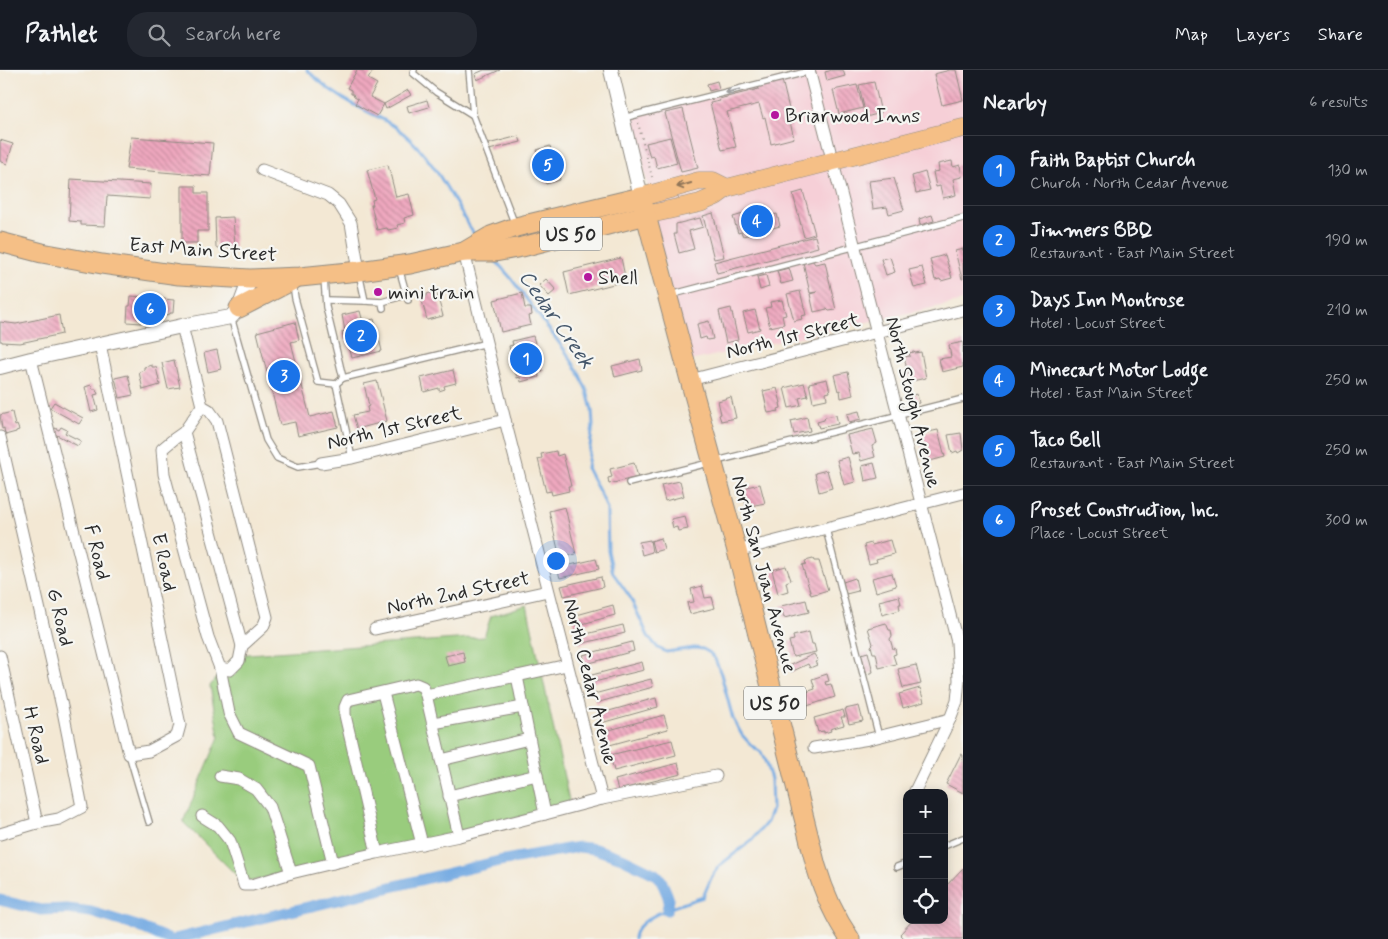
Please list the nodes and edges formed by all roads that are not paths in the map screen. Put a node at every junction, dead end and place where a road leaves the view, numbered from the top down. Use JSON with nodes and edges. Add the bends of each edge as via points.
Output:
{"nodes":[{"id":1,"x":414,"y":70,"type":"edge"},
{"id":2,"x":470,"y":70,"type":"edge"},
{"id":3,"x":611,"y":70,"type":"edge"},
{"id":4,"x":811,"y":70,"type":"edge"},
{"id":5,"x":472,"y":115,"type":"junction"},
{"id":6,"x":623,"y":118,"type":"junction"},
{"id":7,"x":963,"y":128,"type":"edge"},
{"id":8,"x":832,"y":161,"type":"junction"},
{"id":9,"x":262,"y":170,"type":"dead end"},
{"id":10,"x":728,"y":188,"type":"junction"},
{"id":11,"x":641,"y":197,"type":"junction"},
{"id":12,"x":646,"y":215,"type":"junction"},
{"id":13,"x":963,"y":218,"type":"edge"},
{"id":14,"x":516,"y":227,"type":"junction"},
{"id":15,"x":0,"y":242,"type":"edge"},
{"id":16,"x":493,"y":244,"type":"junction"},
{"id":17,"x":855,"y":247,"type":"junction"},
{"id":18,"x":464,"y":252,"type":"junction"},
{"id":19,"x":399,"y":265,"type":"junction"},
{"id":20,"x":359,"y":271,"type":"junction"},
{"id":21,"x":324,"y":274,"type":"junction"},
{"id":22,"x":296,"y":278,"type":"junction"},
{"id":23,"x":250,"y":279,"type":"junction"},
{"id":24,"x":668,"y":296,"type":"junction"},
{"id":25,"x":326,"y":300,"type":"junction"},
{"id":26,"x":366,"y":301,"type":"junction"},
{"id":27,"x":963,"y":310,"type":"edge"},
{"id":28,"x":235,"y":312,"type":"junction"},
{"id":29,"x":182,"y":326,"type":"junction"},
{"id":30,"x":877,"y":332,"type":"junction"},
{"id":31,"x":487,"y":343,"type":"junction"},
{"id":32,"x":100,"y":344,"type":"junction"},
{"id":33,"x":396,"y":356,"type":"dead end"},
{"id":34,"x":31,"y":359,"type":"junction"},
{"id":35,"x":401,"y":363,"type":"junction"},
{"id":36,"x":0,"y":367,"type":"edge"},
{"id":37,"x":343,"y":378,"type":"junction"},
{"id":38,"x":690,"y":380,"type":"junction"},
{"id":39,"x":336,"y":384,"type":"junction"},
{"id":40,"x":963,"y":399,"type":"edge"},
{"id":41,"x":202,"y":406,"type":"junction"},
{"id":42,"x":898,"y":415,"type":"junction"},
{"id":43,"x":505,"y":420,"type":"junction"},
{"id":44,"x":184,"y":432,"type":"junction"},
{"id":45,"x":0,"y":437,"type":"edge"},
{"id":46,"x":2,"y":451,"type":"edge"},
{"id":47,"x":352,"y":458,"type":"junction"},
{"id":48,"x":712,"y":462,"type":"junction"},
{"id":49,"x":321,"y":463,"type":"joint"},
{"id":50,"x":629,"y":483,"type":"dead end"},
{"id":51,"x":963,"y":493,"type":"edge"},
{"id":52,"x":920,"y":504,"type":"junction"},
{"id":53,"x":826,"y":529,"type":"junction"},
{"id":54,"x":737,"y":551,"type":"junction"},
{"id":55,"x":548,"y":591,"type":"junction"},
{"id":56,"x":375,"y":629,"type":"dead end"},
{"id":57,"x":242,"y":646,"type":"junction"},
{"id":58,"x":1,"y":662,"type":"edge"},
{"id":59,"x":567,"y":664,"type":"junction"},
{"id":60,"x":220,"y":668,"type":"junction"},
{"id":61,"x":517,"y":676,"type":"junction"},
{"id":62,"x":383,"y":693,"type":"junction"},
{"id":63,"x":426,"y":695,"type":"junction"},
{"id":64,"x":523,"y":707,"type":"junction"},
{"id":65,"x":950,"y":719,"type":"junction"},
{"id":66,"x":433,"y":723,"type":"junction"},
{"id":67,"x":879,"y":737,"type":"junction"},
{"id":68,"x":529,"y":739,"type":"junction"},
{"id":69,"x":814,"y":748,"type":"dead end"},
{"id":70,"x":129,"y":754,"type":"junction"},
{"id":71,"x":441,"y":760,"type":"junction"},
{"id":72,"x":537,"y":775,"type":"junction"},
{"id":73,"x":220,"y":776,"type":"dead end"},
{"id":74,"x":716,"y":776,"type":"dead end"},
{"id":75,"x":916,"y":789,"type":"edge"},
{"id":76,"x":450,"y":796,"type":"junction"},
{"id":77,"x":602,"y":799,"type":"junction"},
{"id":78,"x":546,"y":814,"type":"junction"},
{"id":79,"x":202,"y":816,"type":"dead end"},
{"id":80,"x":149,"y":822,"type":"dead end"},
{"id":81,"x":37,"y":823,"type":"junction"},
{"id":82,"x":0,"y":834,"type":"edge"},
{"id":83,"x":459,"y":836,"type":"junction"},
{"id":84,"x":963,"y":838,"type":"edge"},
{"id":85,"x":422,"y":844,"type":"junction"},
{"id":86,"x":948,"y":844,"type":"edge"},
{"id":87,"x":377,"y":853,"type":"junction"},
{"id":88,"x":333,"y":863,"type":"junction"},
{"id":89,"x":903,"y":865,"type":"edge"},
{"id":90,"x":897,"y":867,"type":"dead end"},
{"id":91,"x":290,"y":873,"type":"junction"},
{"id":92,"x":850,"y":939,"type":"edge"}],
"edges":[{"from":1,"to":5,"type":"lane","via":[[413,73],[436,92]]},
{"from":2,"to":5,"type":"lane"},
{"from":3,"to":6,"type":"street"},
{"from":4,"to":6,"type":"lane","one_way":true},
{"from":4,"to":8,"type":"street","name":"North Stough Avenue"},
{"from":5,"to":14,"type":"lane"},
{"from":6,"to":11,"type":"street"},
{"from":7,"to":8,"type":"main road","name":"East Main Street"},
{"from":8,"to":10,"type":"main road","name":"East Main Street"},
{"from":8,"to":17,"type":"street","name":"North Stough Avenue"},
{"from":9,"to":20,"type":"street","via":[[328,195],[339,204],[351,222]]},
{"from":10,"to":11,"type":"main road","name":"East Main Street","one_way":true,"via":[[699,181]]},
{"from":10,"to":12,"type":"main road","name":"East Main Street","via":[[700,203]]},
{"from":11,"to":12,"type":"highway","number":"US 50"},
{"from":11,"to":14,"type":"highway","name":"East Main Street","number":"US 50"},
{"from":12,"to":16,"type":"highway","name":"East Main Street","number":"US 50","via":[[522,247]]},
{"from":12,"to":24,"type":"highway","name":"North San Juan Avenue","number":"US 50"},
{"from":13,"to":17,"type":"lane"},
{"from":14,"to":16,"type":"highway","name":"East Main Street","number":"US 50"},
{"from":15,"to":23,"type":"highway","name":"East Main Street","number":"US 50","via":[[102,264],[179,275]]},
{"from":16,"to":18,"type":"highway","name":"East Main Street","number":"US 50"},
{"from":17,"to":24,"type":"lane"},
{"from":17,"to":30,"type":"street","name":"North Stough Avenue"},
{"from":18,"to":19,"type":"highway","name":"East Main Street","number":"US 50"},
{"from":18,"to":31,"type":"street","name":"North Cedar Avenue"},
{"from":19,"to":20,"type":"highway","name":"East Main Street","number":"US 50"},
{"from":19,"to":26,"type":"lane","via":[[407,298],[382,305]]},
{"from":20,"to":21,"type":"highway","name":"East Main Street","number":"US 50"},
{"from":20,"to":26,"type":"lane"},
{"from":21,"to":22,"type":"highway","name":"East Main Street","number":"US 50"},
{"from":21,"to":25,"type":"lane"},
{"from":22,"to":23,"type":"highway","name":"East Main Street","number":"US 50"},
{"from":22,"to":28,"type":"highway"},
{"from":22,"to":39,"type":"lane","via":[[294,298],[318,382]]},
{"from":23,"to":28,"type":"street"},
{"from":24,"to":38,"type":"highway","name":"North San Juan Avenue","number":"US 50"},
{"from":25,"to":26,"type":"lane"},
{"from":25,"to":37,"type":"lane"},
{"from":27,"to":30,"type":"street","name":"North 1st Street"},
{"from":28,"to":29,"type":"street"},
{"from":28,"to":49,"type":"lane","via":[[266,440],[277,458],[298,468]]},
{"from":29,"to":32,"type":"street"},
{"from":29,"to":41,"type":"street"},
{"from":30,"to":38,"type":"street","name":"North 1st Street"},
{"from":30,"to":42,"type":"street","name":"North Stough Avenue"},
{"from":31,"to":35,"type":"lane"},
{"from":31,"to":43,"type":"street","name":"North Cedar Avenue"},
{"from":32,"to":34,"type":"street"},
{"from":32,"to":70,"type":"street","name":"E Road","via":[[180,726],[177,736],[150,751]]},
{"from":33,"to":35,"type":"lane"},
{"from":34,"to":36,"type":"street"},
{"from":34,"to":70,"type":"street","name":"F Road"},
{"from":35,"to":37,"type":"lane"},
{"from":37,"to":39,"type":"lane"},
{"from":38,"to":48,"type":"highway","name":"North San Juan Avenue","number":"US 50"},
{"from":39,"to":47,"type":"lane"},
{"from":40,"to":42,"type":"lane"},
{"from":41,"to":44,"type":"street"},
{"from":41,"to":57,"type":"street","via":[[216,421],[267,617],[263,627]]},
{"from":42,"to":48,"type":"lane"},
{"from":42,"to":52,"type":"street","name":"North Stough Avenue"},
{"from":43,"to":47,"type":"street","name":"North 1st Street"},
{"from":43,"to":55,"type":"street","name":"North Cedar Avenue"},
{"from":44,"to":57,"type":"street"},
{"from":44,"to":60,"type":"street","via":[[162,449],[164,474],[208,637]]},
{"from":45,"to":46,"type":"street","name":"G Road"},
{"from":46,"to":81,"type":"street","name":"G Road","via":[[63,710],[82,807],[59,819]]},
{"from":47,"to":49,"type":"street","name":"North 1st Street"},
{"from":48,"to":50,"type":"lane"},
{"from":48,"to":54,"type":"highway","name":"North San Juan Avenue","number":"US 50"},
{"from":51,"to":52,"type":"street"},
{"from":52,"to":53,"type":"street"},
{"from":52,"to":65,"type":"street","name":"North Stough Avenue","via":[[956,642],[959,680],[957,701]]},
{"from":53,"to":54,"type":"street"},
{"from":53,"to":67,"type":"lane"},
{"from":54,"to":92,"type":"highway","name":"North San Juan Avenue","number":"US 50","via":[[816,866],[829,903]]},
{"from":55,"to":56,"type":"street","name":"North 2nd Street"},
{"from":55,"to":59,"type":"street","name":"North Cedar Avenue"},
{"from":57,"to":60,"type":"street","via":[[240,660],[230,670]]},
{"from":58,"to":81,"type":"street","name":"H Road"},
{"from":59,"to":61,"type":"street"},
{"from":59,"to":77,"type":"street","name":"North Cedar Avenue"},
{"from":60,"to":88,"type":"street","via":[[229,714],[239,733],[309,766]]},
{"from":61,"to":63,"type":"street"},
{"from":61,"to":64,"type":"street"},
{"from":62,"to":63,"type":"street","via":[[416,684],[423,687]]},
{"from":62,"to":85,"type":"street"},
{"from":62,"to":87,"type":"street","via":[[348,700],[345,707]]},
{"from":63,"to":66,"type":"street"},
{"from":64,"to":66,"type":"street"},
{"from":64,"to":68,"type":"street"},
{"from":65,"to":67,"type":"street"},
{"from":65,"to":75,"type":"street","name":"North Stough Avenue"},
{"from":66,"to":71,"type":"street"},
{"from":67,"to":69,"type":"street"},
{"from":68,"to":71,"type":"street"},
{"from":68,"to":72,"type":"street"},
{"from":70,"to":80,"type":"lane"},
{"from":71,"to":76,"type":"street"},
{"from":72,"to":76,"type":"street"},
{"from":72,"to":78,"type":"street"},
{"from":73,"to":91,"type":"street","via":[[239,779],[256,789],[270,806]]},
{"from":74,"to":77,"type":"street"},
{"from":76,"to":83,"type":"street"},
{"from":77,"to":78,"type":"street"},
{"from":78,"to":83,"type":"street"},
{"from":79,"to":91,"type":"street","via":[[218,826],[230,841],[244,885]]},
{"from":81,"to":82,"type":"street"},
{"from":83,"to":85,"type":"street"},
{"from":84,"to":86,"type":"lane"},
{"from":85,"to":87,"type":"street"},
{"from":87,"to":88,"type":"street"},
{"from":88,"to":91,"type":"street"},
{"from":89,"to":90,"type":"lane"}]}
